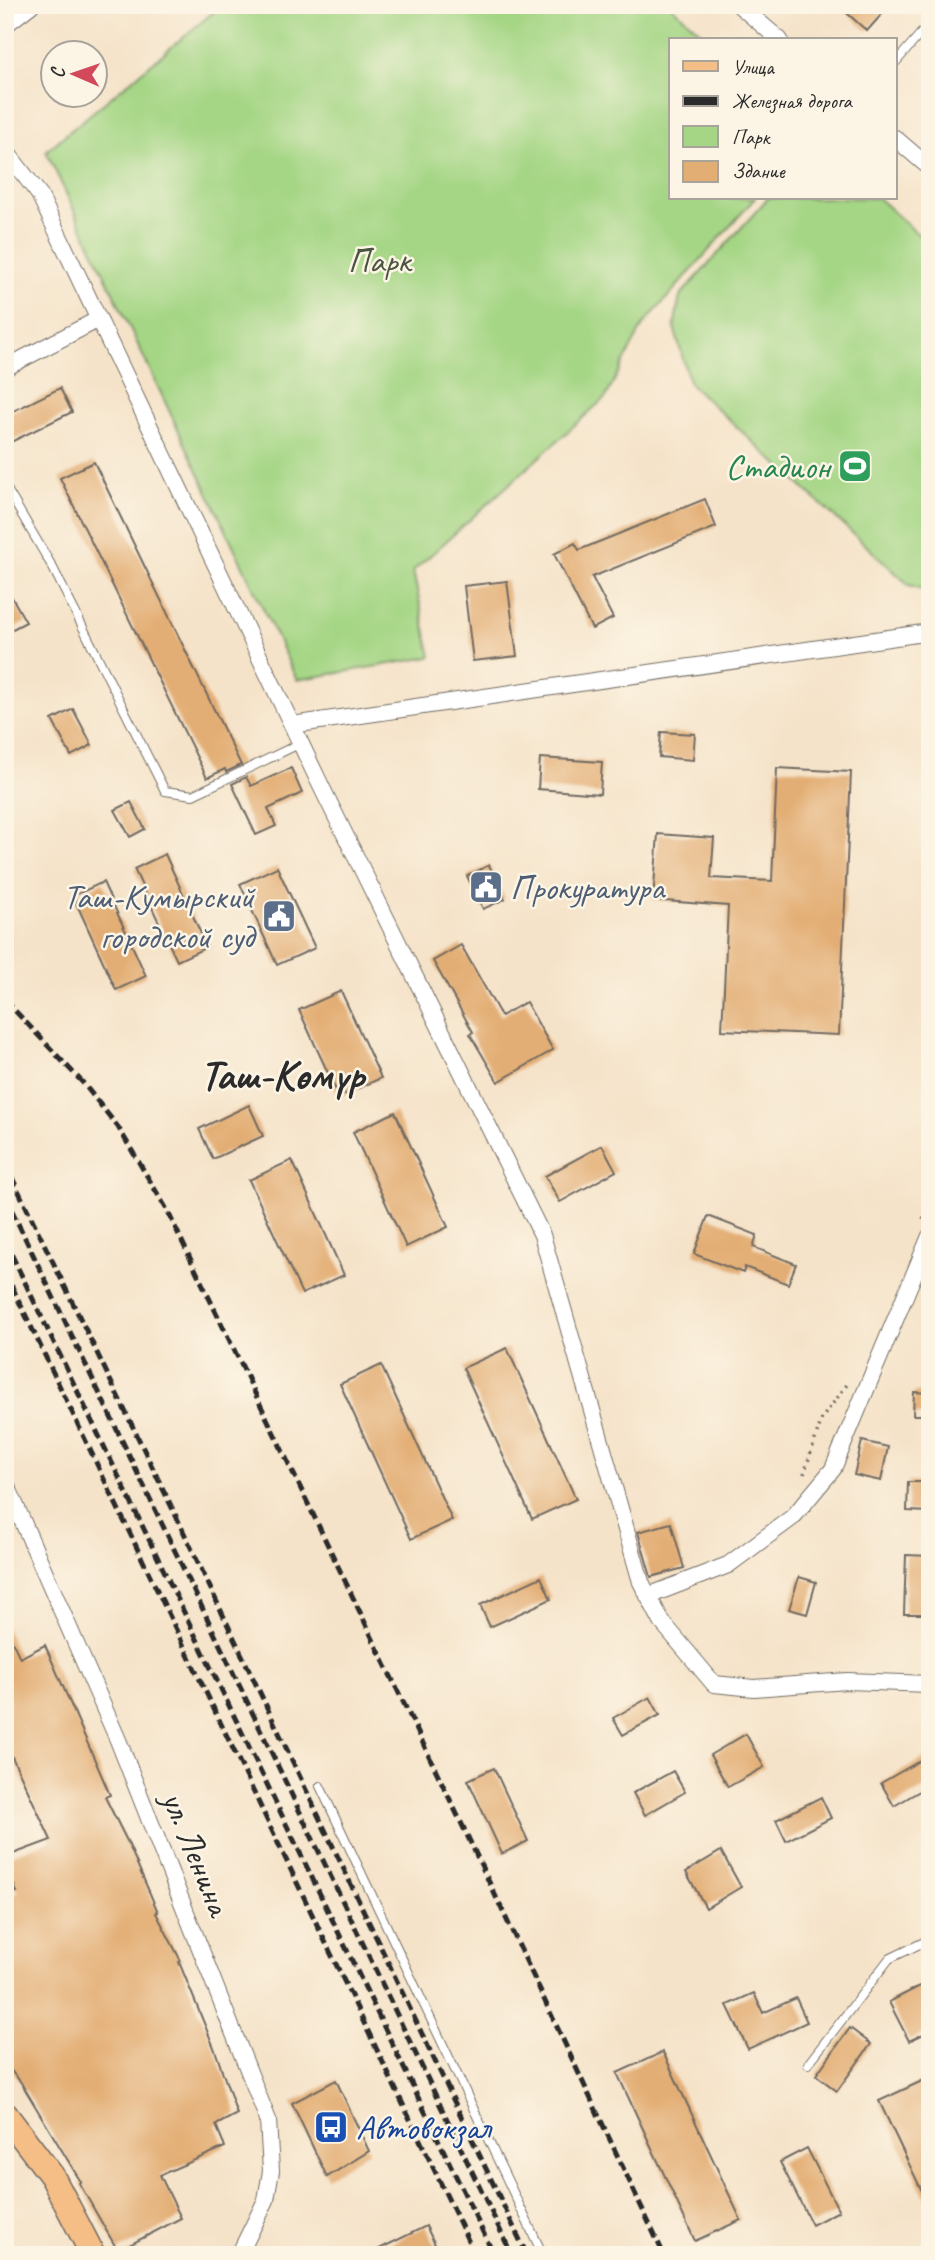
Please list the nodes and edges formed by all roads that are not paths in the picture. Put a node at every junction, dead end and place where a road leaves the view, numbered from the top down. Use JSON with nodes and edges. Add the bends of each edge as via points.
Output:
{"nodes":[{"id":1,"x":31,"y":5,"type":"edge"},
{"id":2,"x":741,"y":6,"type":"edge"},
{"id":3,"x":930,"y":23,"type":"edge"},
{"id":4,"x":5,"y":25,"type":"edge"},
{"id":5,"x":778,"y":38,"type":"edge"},
{"id":6,"x":897,"y":61,"type":"edge"},
{"id":7,"x":897,"y":140,"type":"edge"},
{"id":8,"x":5,"y":150,"type":"edge"},
{"id":9,"x":930,"y":168,"type":"edge"},
{"id":10,"x":99,"y":319,"type":"junction"},
{"id":11,"x":5,"y":368,"type":"edge"},
{"id":12,"x":5,"y":486,"type":"edge"},
{"id":13,"x":930,"y":632,"type":"edge"},
{"id":14,"x":292,"y":725,"type":"junction"},
{"id":15,"x":301,"y":743,"type":"junction"},
{"id":16,"x":930,"y":1236,"type":"edge"},
{"id":17,"x":5,"y":1482,"type":"edge"},
{"id":18,"x":648,"y":1596,"type":"junction"},
{"id":19,"x":930,"y":1684,"type":"edge"},
{"id":20,"x":320,"y":1786,"type":"dead end"},
{"id":21,"x":930,"y":1939,"type":"edge"},
{"id":22,"x":807,"y":2064,"type":"dead end"},
{"id":23,"x":5,"y":2114,"type":"edge"},
{"id":24,"x":93,"y":2255,"type":"edge"},
{"id":25,"x":239,"y":2255,"type":"edge"},
{"id":26,"x":543,"y":2255,"type":"edge"}],
"edges":[{"from":1,"to":4,"type":"street"},
{"from":2,"to":5,"type":"street"},
{"from":3,"to":6,"type":"lane"},
{"from":7,"to":9,"type":"street"},
{"from":8,"to":10,"type":"street","via":[[39,194]]},
{"from":10,"to":11,"type":"street"},
{"from":10,"to":14,"type":"street"},
{"from":12,"to":15,"type":"lane","via":[[53,568],[164,791],[193,795]]},
{"from":13,"to":14,"type":"street"},
{"from":14,"to":15,"type":"street"},
{"from":15,"to":18,"type":"street","via":[[542,1235]]},
{"from":16,"to":18,"type":"street","via":[[833,1469],[793,1517],[728,1565]]},
{"from":17,"to":25,"type":"street","name":"ул. Ленина","via":[[118,1740],[268,2120],[271,2171],[266,2200]]},
{"from":18,"to":19,"type":"street","via":[[662,1622],[713,1684],[754,1688],[847,1681]]},
{"from":20,"to":26,"type":"lane"},
{"from":21,"to":22,"type":"lane","via":[[889,1959]]},
{"from":23,"to":24,"type":"main road","via":[[52,2176]]}]}
